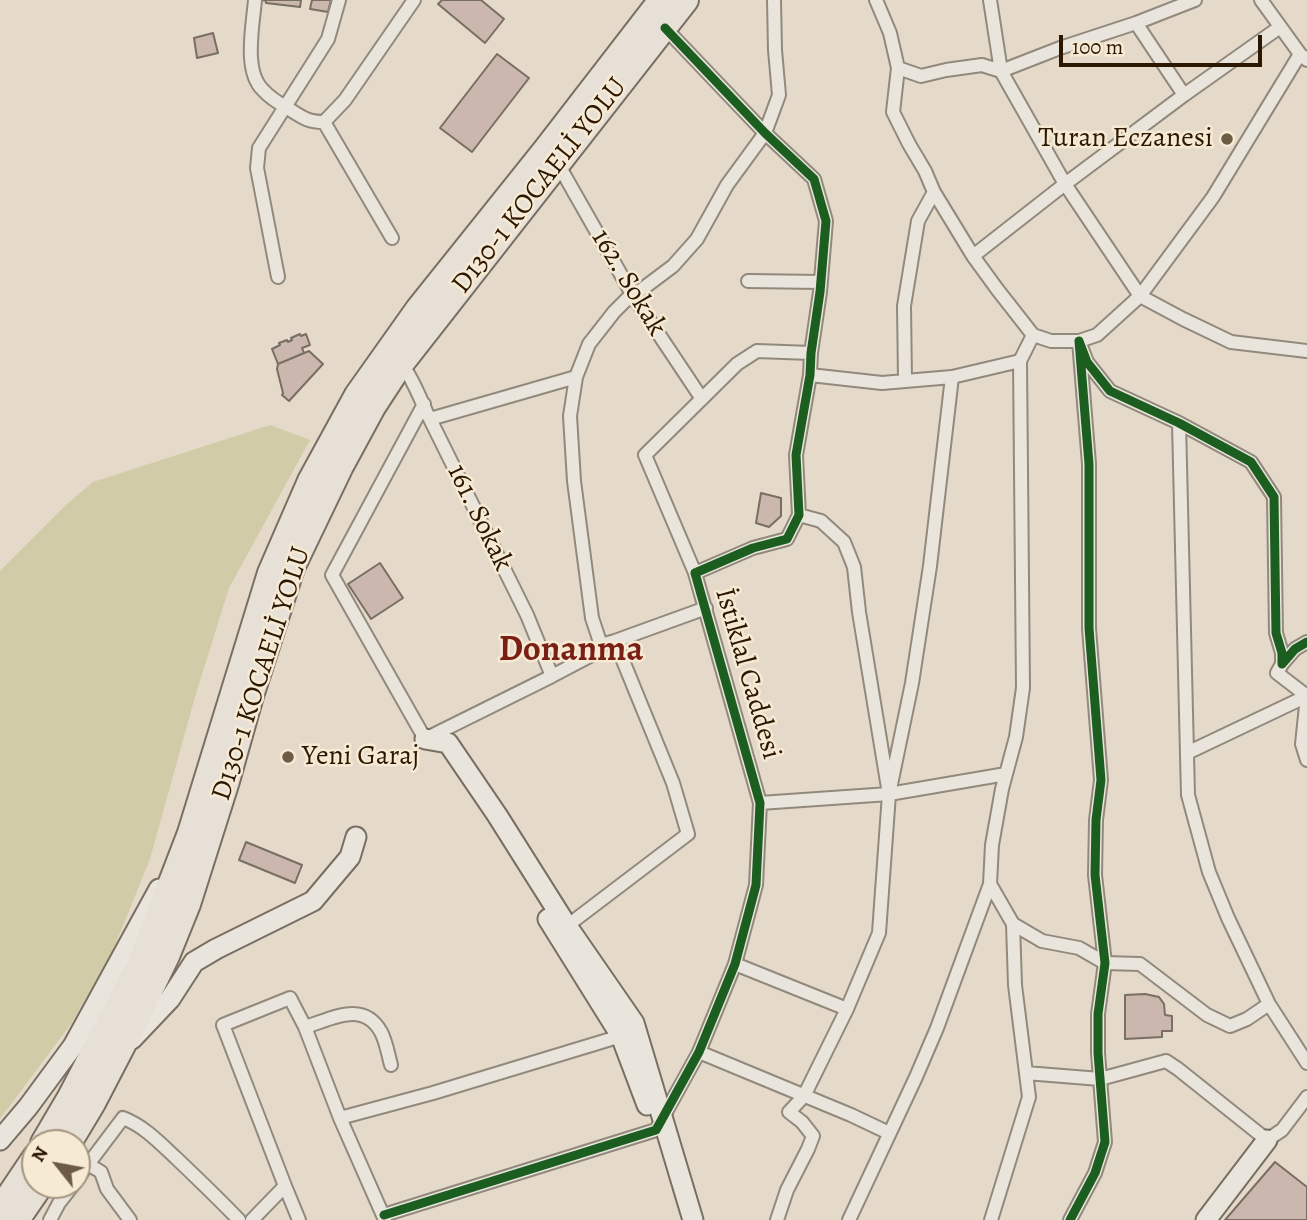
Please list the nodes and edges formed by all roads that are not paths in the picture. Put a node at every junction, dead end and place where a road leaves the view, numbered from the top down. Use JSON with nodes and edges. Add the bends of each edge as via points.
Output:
{"nodes":[{"id":1,"x":256,"y":0,"type":"edge"},
{"id":2,"x":339,"y":0,"type":"edge"},
{"id":3,"x":415,"y":0,"type":"edge"},
{"id":4,"x":774,"y":0,"type":"edge"},
{"id":5,"x":876,"y":0,"type":"edge"},
{"id":6,"x":990,"y":0,"type":"edge"},
{"id":7,"x":1195,"y":0,"type":"edge"},
{"id":8,"x":1261,"y":0,"type":"edge"},
{"id":9,"x":679,"y":1,"type":"edge"},
{"id":10,"x":1136,"y":23,"type":"junction"},
{"id":11,"x":665,"y":27,"type":"junction"},
{"id":12,"x":1280,"y":27,"type":"junction"},
{"id":13,"x":1303,"y":57,"type":"edge"},
{"id":14,"x":898,"y":68,"type":"junction"},
{"id":15,"x":1001,"y":71,"type":"junction"},
{"id":16,"x":1184,"y":95,"type":"junction"},
{"id":17,"x":284,"y":106,"type":"junction"},
{"id":18,"x":324,"y":121,"type":"junction"},
{"id":19,"x":765,"y":133,"type":"junction"},
{"id":20,"x":558,"y":164,"type":"junction"},
{"id":21,"x":1065,"y":184,"type":"junction"},
{"id":22,"x":934,"y":192,"type":"junction"},
{"id":23,"x":392,"y":238,"type":"dead end"},
{"id":24,"x":973,"y":256,"type":"junction"},
{"id":25,"x":278,"y":277,"type":"dead end"},
{"id":26,"x":748,"y":281,"type":"dead end"},
{"id":27,"x":821,"y":282,"type":"junction"},
{"id":28,"x":632,"y":294,"type":"junction"},
{"id":29,"x":1140,"y":296,"type":"junction"},
{"id":30,"x":1033,"y":335,"type":"junction"},
{"id":31,"x":1079,"y":341,"type":"junction"},
{"id":32,"x":1307,"y":351,"type":"edge"},
{"id":33,"x":811,"y":353,"type":"junction"},
{"id":34,"x":1020,"y":361,"type":"junction"},
{"id":35,"x":401,"y":364,"type":"junction"},
{"id":36,"x":810,"y":374,"type":"junction"},
{"id":37,"x":576,"y":377,"type":"junction"},
{"id":38,"x":952,"y":377,"type":"junction"},
{"id":39,"x":905,"y":380,"type":"junction"},
{"id":40,"x":702,"y":399,"type":"junction"},
{"id":41,"x":424,"y":404,"type":"junction"},
{"id":42,"x":430,"y":419,"type":"junction"},
{"id":43,"x":1179,"y":424,"type":"junction"},
{"id":44,"x":799,"y":515,"type":"junction"},
{"id":45,"x":695,"y":573,"type":"junction"},
{"id":46,"x":706,"y":608,"type":"junction"},
{"id":47,"x":615,"y":641,"type":"junction"},
{"id":48,"x":1307,"y":642,"type":"edge"},
{"id":49,"x":601,"y":645,"type":"junction"},
{"id":50,"x":1282,"y":664,"type":"junction"},
{"id":51,"x":552,"y":676,"type":"junction"},
{"id":52,"x":1307,"y":697,"type":"edge"},
{"id":53,"x":425,"y":739,"type":"junction"},
{"id":54,"x":1305,"y":740,"type":"edge"},
{"id":55,"x":1187,"y":753,"type":"junction"},
{"id":56,"x":1307,"y":760,"type":"edge"},
{"id":57,"x":1006,"y":774,"type":"junction"},
{"id":58,"x":889,"y":794,"type":"junction"},
{"id":59,"x":760,"y":803,"type":"junction"},
{"id":60,"x":190,"y":833,"type":"junction"},
{"id":61,"x":356,"y":837,"type":"dead end"},
{"id":62,"x":990,"y":884,"type":"junction"},
{"id":63,"x":1013,"y":924,"type":"junction"},
{"id":64,"x":562,"y":930,"type":"junction"},
{"id":65,"x":1105,"y":963,"type":"junction"},
{"id":66,"x":735,"y":964,"type":"junction"},
{"id":67,"x":1269,"y":1004,"type":"junction"},
{"id":68,"x":847,"y":1009,"type":"junction"},
{"id":69,"x":305,"y":1027,"type":"junction"},
{"id":70,"x":627,"y":1029,"type":"junction"},
{"id":71,"x":699,"y":1052,"type":"junction"},
{"id":72,"x":117,"y":1059,"type":"junction"},
{"id":73,"x":1307,"y":1063,"type":"edge"},
{"id":74,"x":391,"y":1065,"type":"dead end"},
{"id":75,"x":1026,"y":1073,"type":"junction"},
{"id":76,"x":1100,"y":1079,"type":"junction"},
{"id":77,"x":804,"y":1096,"type":"junction"},
{"id":78,"x":1307,"y":1097,"type":"edge"},
{"id":79,"x":28,"y":1107,"type":"junction"},
{"id":80,"x":340,"y":1118,"type":"junction"},
{"id":81,"x":659,"y":1124,"type":"junction"},
{"id":82,"x":52,"y":1129,"type":"edge"},
{"id":83,"x":77,"y":1129,"type":"edge"},
{"id":84,"x":889,"y":1133,"type":"junction"},
{"id":85,"x":0,"y":1140,"type":"edge"},
{"id":86,"x":1268,"y":1140,"type":"junction"},
{"id":87,"x":0,"y":1146,"type":"edge"},
{"id":88,"x":91,"y":1160,"type":"edge"},
{"id":89,"x":91,"y":1166,"type":"edge"},
{"id":90,"x":21,"y":1178,"type":"edge"},
{"id":91,"x":285,"y":1186,"type":"junction"},
{"id":92,"x":32,"y":1199,"type":"edge"},
{"id":93,"x":63,"y":1199,"type":"edge"},
{"id":94,"x":0,"y":1209,"type":"edge"},
{"id":95,"x":385,"y":1217,"type":"edge"},
{"id":96,"x":18,"y":1220,"type":"edge"},
{"id":97,"x":50,"y":1220,"type":"edge"},
{"id":98,"x":130,"y":1220,"type":"edge"},
{"id":99,"x":239,"y":1220,"type":"edge"},
{"id":100,"x":252,"y":1220,"type":"edge"},
{"id":101,"x":299,"y":1220,"type":"edge"},
{"id":102,"x":684,"y":1220,"type":"edge"},
{"id":103,"x":693,"y":1220,"type":"edge"},
{"id":104,"x":777,"y":1220,"type":"edge"},
{"id":105,"x":849,"y":1220,"type":"edge"},
{"id":106,"x":991,"y":1220,"type":"edge"},
{"id":107,"x":1070,"y":1220,"type":"edge"},
{"id":108,"x":1206,"y":1220,"type":"edge"}],
"edges":[{"from":1,"to":17,"type":"street","via":[[251,52],[254,76],[261,89]]},
{"from":2,"to":17,"type":"street","via":[[328,39]]},
{"from":3,"to":18,"type":"street","via":[[345,100]]},
{"from":4,"to":19,"type":"street","via":[[779,95]]},
{"from":5,"to":14,"type":"street"},
{"from":6,"to":15,"type":"street"},
{"from":7,"to":10,"type":"street"},
{"from":8,"to":12,"type":"street"},
{"from":9,"to":11,"type":"highway","name":"D130-1 KOCAELİ YOLU"},
{"from":9,"to":60,"type":"highway","via":[[538,159],[418,309],[357,395],[310,481],[270,573]]},
{"from":10,"to":15,"type":"street"},
{"from":10,"to":16,"type":"street"},
{"from":11,"to":19,"type":"street"},
{"from":11,"to":20,"type":"highway","name":"D130-1 KOCAELİ YOLU"},
{"from":12,"to":13,"type":"street"},
{"from":12,"to":16,"type":"street"},
{"from":13,"to":29,"type":"street","via":[[1213,197]]},
{"from":14,"to":15,"type":"street","via":[[921,76],[982,65]]},
{"from":14,"to":22,"type":"street","via":[[893,112]]},
{"from":15,"to":21,"type":"street"},
{"from":16,"to":21,"type":"street"},
{"from":17,"to":18,"type":"street","via":[[310,122]]},
{"from":17,"to":25,"type":"street","via":[[259,148],[257,168]]},
{"from":18,"to":23,"type":"street"},
{"from":19,"to":27,"type":"street","via":[[814,179],[826,221]]},
{"from":19,"to":28,"type":"street","via":[[727,185],[697,239],[673,266]]},
{"from":20,"to":28,"type":"street","name":"162. Sokak"},
{"from":20,"to":35,"type":"highway","name":"D130-1 KOCAELİ YOLU"},
{"from":21,"to":24,"type":"street"},
{"from":21,"to":29,"type":"street"},
{"from":22,"to":24,"type":"street"},
{"from":22,"to":39,"type":"street","via":[[918,220],[904,306]]},
{"from":24,"to":30,"type":"street"},
{"from":26,"to":27,"type":"street"},
{"from":27,"to":33,"type":"street"},
{"from":28,"to":37,"type":"street","via":[[589,344]]},
{"from":28,"to":40,"type":"street","name":"162. Sokak"},
{"from":29,"to":31,"type":"street","via":[[1097,335]]},
{"from":29,"to":32,"type":"street","via":[[1231,342]]},
{"from":30,"to":31,"type":"street","via":[[1051,341]]},
{"from":30,"to":34,"type":"street"},
{"from":31,"to":43,"type":"street","via":[[1087,362],[1110,391]]},
{"from":31,"to":65,"type":"street","via":[[1089,464],[1089,628],[1101,780],[1095,875]]},
{"from":33,"to":36,"type":"street"},
{"from":33,"to":40,"type":"street","via":[[757,351]]},
{"from":34,"to":38,"type":"street"},
{"from":34,"to":57,"type":"street","via":[[1023,688]]},
{"from":35,"to":41,"type":"street","name":"161. Sokak"},
{"from":35,"to":72,"type":"highway","name":"D130-1 KOCAELİ YOLU","via":[[341,466],[292,568],[188,904]]},
{"from":36,"to":39,"type":"street","via":[[882,383]]},
{"from":36,"to":44,"type":"street","via":[[796,455]]},
{"from":37,"to":42,"type":"street"},
{"from":37,"to":49,"type":"street","via":[[570,415],[574,481],[592,618]]},
{"from":38,"to":39,"type":"street"},
{"from":38,"to":58,"type":"street","via":[[930,566]]},
{"from":40,"to":45,"type":"street","via":[[645,455]]},
{"from":41,"to":42,"type":"street","name":"161. Sokak"},
{"from":41,"to":53,"type":"street","via":[[332,575]]},
{"from":42,"to":51,"type":"street","name":"161. Sokak","via":[[527,615]]},
{"from":43,"to":50,"type":"street","via":[[1251,462],[1274,497],[1276,633]]},
{"from":43,"to":55,"type":"street"},
{"from":44,"to":45,"type":"street","name":"İstiklal Caddesi","via":[[786,539]]},
{"from":44,"to":58,"type":"street","via":[[821,521],[844,542],[854,567]]},
{"from":45,"to":46,"type":"street","name":"İstiklal Caddesi"},
{"from":46,"to":47,"type":"street"},
{"from":46,"to":59,"type":"street","name":"İstiklal Caddesi"},
{"from":47,"to":49,"type":"street"},
{"from":47,"to":64,"type":"street","via":[[673,783],[688,834]]},
{"from":48,"to":50,"type":"street"},
{"from":49,"to":51,"type":"street"},
{"from":50,"to":52,"type":"street","via":[[1277,673]]},
{"from":51,"to":53,"type":"street"},
{"from":52,"to":54,"type":"street"},
{"from":52,"to":55,"type":"street"},
{"from":53,"to":64,"type":"street","via":[[440,743]]},
{"from":54,"to":56,"type":"street"},
{"from":55,"to":67,"type":"street","via":[[1188,795],[1209,872]]},
{"from":57,"to":58,"type":"street"},
{"from":57,"to":62,"type":"street","via":[[992,845]]},
{"from":58,"to":59,"type":"street"},
{"from":58,"to":68,"type":"street","via":[[879,933]]},
{"from":59,"to":66,"type":"street","name":"İstiklal Caddesi","via":[[756,885]]},
{"from":60,"to":79,"type":"street","via":[[73,1046]]},
{"from":60,"to":82,"type":"highway","via":[[140,963]]},
{"from":61,"to":72,"type":"street","via":[[350,857],[313,901],[194,962],[170,999]]},
{"from":62,"to":63,"type":"street"},
{"from":62,"to":84,"type":"street","via":[[937,1028]]},
{"from":63,"to":65,"type":"street","via":[[1041,941],[1079,948]]},
{"from":63,"to":75,"type":"street"},
{"from":64,"to":70,"type":"street"},
{"from":65,"to":67,"type":"street","via":[[1140,964],[1207,1015],[1230,1026]]},
{"from":65,"to":76,"type":"street","via":[[1098,1014]]},
{"from":66,"to":68,"type":"street"},
{"from":66,"to":71,"type":"street","name":"İstiklal Caddesi"},
{"from":67,"to":73,"type":"street"},
{"from":68,"to":77,"type":"street"},
{"from":69,"to":74,"type":"street","via":[[351,1012],[369,1017],[381,1032]]},
{"from":69,"to":80,"type":"street"},
{"from":69,"to":91,"type":"street","via":[[290,998],[223,1024]]},
{"from":70,"to":80,"type":"street","via":[[433,1093]]},
{"from":70,"to":81,"type":"street"},
{"from":71,"to":77,"type":"street"},
{"from":71,"to":81,"type":"street","name":"İstiklal Caddesi"},
{"from":72,"to":83,"type":"highway","name":"D130-1 KOCAELİ YOLU"},
{"from":75,"to":76,"type":"street"},
{"from":75,"to":106,"type":"street","via":[[1029,1097]]},
{"from":76,"to":86,"type":"street","via":[[1166,1061]]},
{"from":76,"to":107,"type":"street","via":[[1105,1142],[1095,1173]]},
{"from":77,"to":84,"type":"street"},
{"from":77,"to":104,"type":"street","via":[[789,1112],[813,1136],[786,1190]]},
{"from":78,"to":86,"type":"street","via":[[1282,1130]]},
{"from":79,"to":85,"type":"street"},
{"from":79,"to":87,"type":"street"},
{"from":80,"to":95,"type":"street"},
{"from":81,"to":95,"type":"street"},
{"from":81,"to":102,"type":"street"},
{"from":81,"to":103,"type":"street"},
{"from":84,"to":105,"type":"street"},
{"from":86,"to":108,"type":"street"},
{"from":88,"to":99,"type":"street","via":[[123,1118],[136,1123]]},
{"from":89,"to":98,"type":"street","via":[[101,1172],[107,1189]]},
{"from":90,"to":94,"type":"highway"},
{"from":91,"to":100,"type":"street"},
{"from":91,"to":101,"type":"street"},
{"from":92,"to":96,"type":"highway"},
{"from":93,"to":97,"type":"street"}]}
